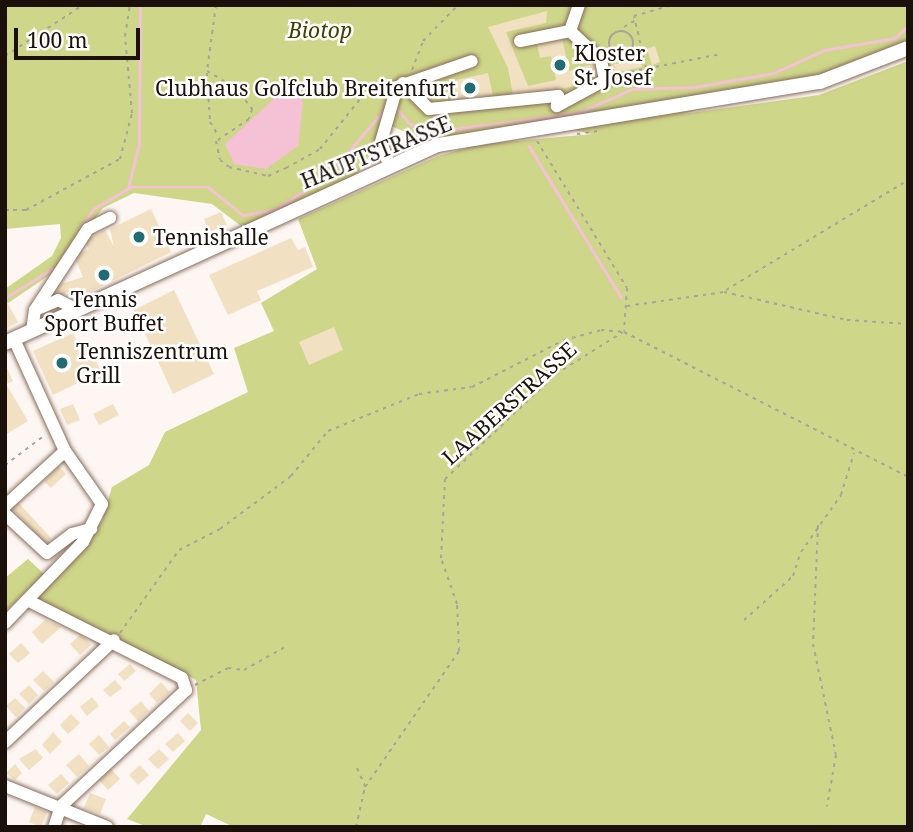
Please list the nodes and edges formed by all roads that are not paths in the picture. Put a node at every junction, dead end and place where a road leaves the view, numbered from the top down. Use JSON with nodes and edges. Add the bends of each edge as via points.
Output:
{"nodes":[{"id":1,"x":579,"y":5,"type":"edge"},
{"id":2,"x":570,"y":32,"type":"junction"},
{"id":3,"x":520,"y":41,"type":"dead end"},
{"id":4,"x":908,"y":48,"type":"edge"},
{"id":5,"x":472,"y":61,"type":"dead end"},
{"id":6,"x":401,"y":85,"type":"junction"},
{"id":7,"x":389,"y":165,"type":"junction"},
{"id":8,"x":110,"y":218,"type":"dead end"},
{"id":9,"x":35,"y":310,"type":"junction"},
{"id":10,"x":78,"y":310,"type":"junction"},
{"id":11,"x":32,"y":331,"type":"junction"},
{"id":12,"x":9,"y":341,"type":"edge"},
{"id":13,"x":65,"y":451,"type":"junction"},
{"id":14,"x":5,"y":506,"type":"edge"},
{"id":15,"x":5,"y":514,"type":"edge"},
{"id":16,"x":91,"y":529,"type":"junction"},
{"id":17,"x":29,"y":601,"type":"junction"},
{"id":18,"x":5,"y":623,"type":"edge"},
{"id":19,"x":114,"y":640,"type":"junction"},
{"id":20,"x":5,"y":742,"type":"edge"},
{"id":21,"x":5,"y":786,"type":"edge"},
{"id":22,"x":61,"y":806,"type":"junction"},
{"id":23,"x":54,"y":827,"type":"edge"},
{"id":24,"x":107,"y":827,"type":"edge"}],
"edges":[{"from":1,"to":2,"type":"street"},
{"from":2,"to":3,"type":"street"},
{"from":2,"to":6,"type":"street","via":[[597,55],[606,83],[557,106],[558,96],[429,109]]},
{"from":4,"to":7,"type":"main road","name":"HAUPTSTRASSE","via":[[820,82],[613,114],[536,134],[456,139]]},
{"from":5,"to":6,"type":"street"},
{"from":6,"to":7,"type":"street","via":[[381,142]]},
{"from":7,"to":10,"type":"main road","name":"HAUPTSTRASSE"},
{"from":8,"to":9,"type":"street","via":[[88,229]]},
{"from":9,"to":10,"type":"street","via":[[58,300]]},
{"from":9,"to":11,"type":"street"},
{"from":10,"to":11,"type":"main road","name":"HAUPTSTRASSE"},
{"from":11,"to":12,"type":"main road","name":"HAUPTSTRASSE"},
{"from":12,"to":13,"type":"street"},
{"from":13,"to":14,"type":"street"},
{"from":13,"to":16,"type":"street","via":[[102,504]]},
{"from":15,"to":16,"type":"street","via":[[47,553],[72,534]]},
{"from":16,"to":17,"type":"street"},
{"from":17,"to":18,"type":"street"},
{"from":17,"to":19,"type":"street"},
{"from":19,"to":20,"type":"street"},
{"from":19,"to":22,"type":"street","via":[[182,678],[186,690]]},
{"from":21,"to":22,"type":"street"},
{"from":22,"to":23,"type":"street"},
{"from":22,"to":24,"type":"street"}]}
